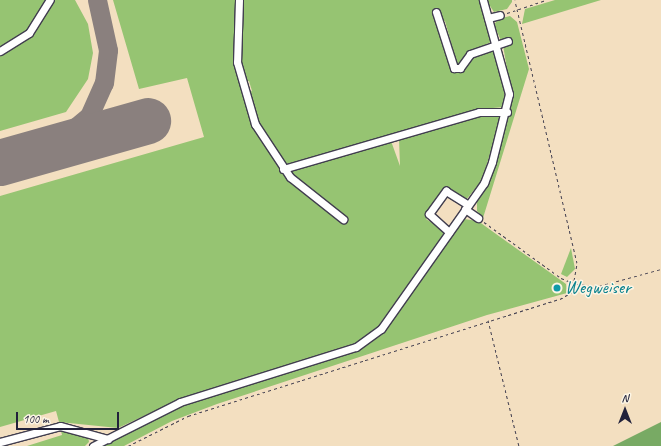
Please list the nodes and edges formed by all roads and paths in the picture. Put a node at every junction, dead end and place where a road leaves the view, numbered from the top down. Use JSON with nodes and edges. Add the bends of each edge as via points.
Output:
{"nodes":[{"id":1,"x":50,"y":0,"type":"edge"},
{"id":2,"x":239,"y":0,"type":"edge"},
{"id":3,"x":483,"y":0,"type":"edge"},
{"id":4,"x":515,"y":0,"type":"edge"},
{"id":5,"x":546,"y":0,"type":"edge"},
{"id":6,"x":517,"y":9,"type":"junction"},
{"id":7,"x":436,"y":12,"type":"dead end"},
{"id":8,"x":500,"y":15,"type":"joint"},
{"id":9,"x":488,"y":18,"type":"junction"},
{"id":10,"x":508,"y":42,"type":"dead end"},
{"id":11,"x":496,"y":45,"type":"junction"},
{"id":12,"x":0,"y":51,"type":"edge"},
{"id":13,"x":506,"y":112,"type":"junction"},
{"id":14,"x":283,"y":169,"type":"junction"},
{"id":15,"x":467,"y":207,"type":"junction"},
{"id":16,"x":478,"y":218,"type":"joint"},
{"id":17,"x":343,"y":219,"type":"dead end"},
{"id":18,"x":449,"y":232,"type":"junction"},
{"id":19,"x":661,"y":269,"type":"edge"},
{"id":20,"x":576,"y":284,"type":"junction"},
{"id":21,"x":488,"y":320,"type":"junction"},
{"id":22,"x":108,"y":439,"type":"junction"},
{"id":23,"x":0,"y":442,"type":"edge"},
{"id":24,"x":93,"y":446,"type":"edge"},
{"id":25,"x":128,"y":446,"type":"edge"},
{"id":26,"x":519,"y":446,"type":"edge"}],
"edges":[{"from":1,"to":12,"type":"lane","via":[[29,33]]},
{"from":2,"to":14,"type":"lane","via":[[236,42],[243,90],[261,136]]},
{"from":3,"to":9,"type":"lane"},
{"from":4,"to":6,"type":"path"},
{"from":5,"to":6,"type":"path"},
{"from":6,"to":8,"type":"path"},
{"from":6,"to":20,"type":"path","via":[[575,257]]},
{"from":7,"to":11,"type":"lane","via":[[454,68],[460,68],[470,54]]},
{"from":8,"to":9,"type":"lane"},
{"from":9,"to":11,"type":"lane"},
{"from":10,"to":11,"type":"lane"},
{"from":11,"to":13,"type":"lane","via":[[508,90]]},
{"from":13,"to":14,"type":"lane","via":[[479,112]]},
{"from":13,"to":15,"type":"lane","via":[[487,177]]},
{"from":14,"to":17,"type":"lane","via":[[312,198]]},
{"from":15,"to":16,"type":"lane"},
{"from":15,"to":18,"type":"lane"},
{"from":15,"to":18,"type":"lane","via":[[448,192],[444,193],[429,216]]},
{"from":16,"to":20,"type":"path","via":[[561,278]]},
{"from":18,"to":22,"type":"lane","via":[[381,329],[365,343],[180,402]]},
{"from":19,"to":20,"type":"path","via":[[598,286]]},
{"from":20,"to":21,"type":"path","via":[[565,297]]},
{"from":21,"to":25,"type":"path","via":[[188,416]]},
{"from":21,"to":26,"type":"path"},
{"from":22,"to":23,"type":"lane","via":[[60,426]]},
{"from":22,"to":24,"type":"lane"}]}
